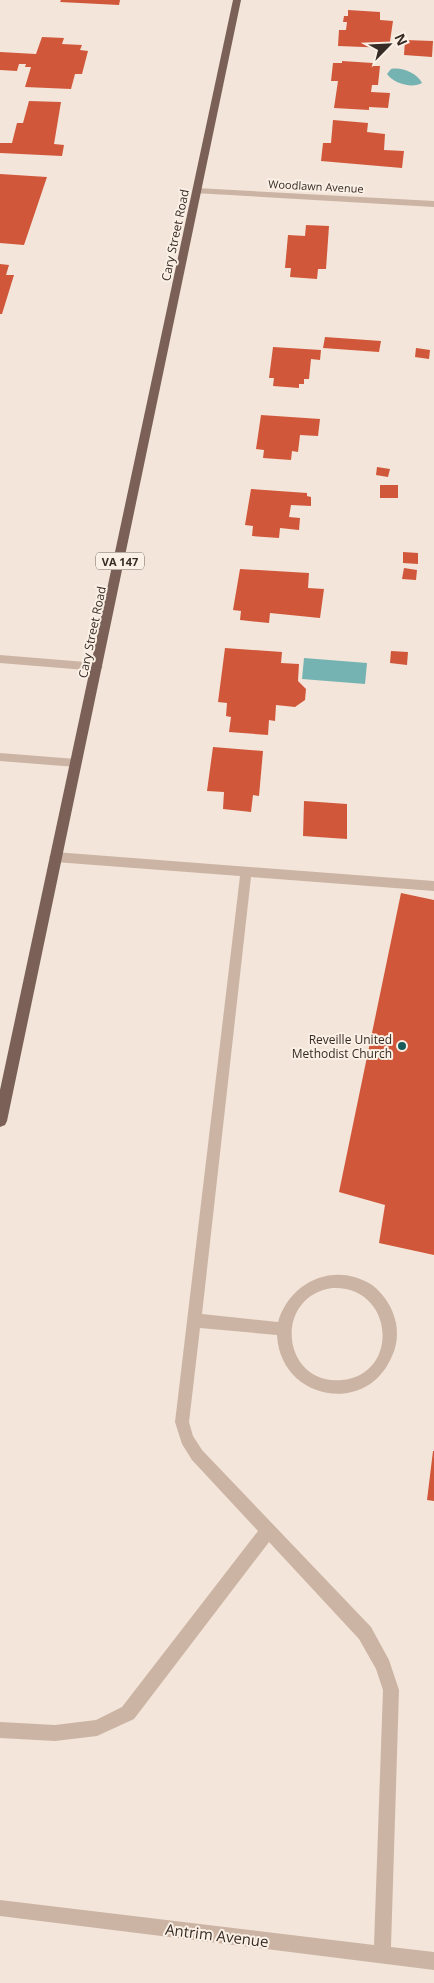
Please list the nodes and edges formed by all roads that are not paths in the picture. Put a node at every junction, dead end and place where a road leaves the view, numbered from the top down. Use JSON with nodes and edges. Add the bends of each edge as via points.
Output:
{"nodes":[{"id":1,"x":237,"y":0,"type":"edge"},
{"id":2,"x":197,"y":191,"type":"junction"},
{"id":3,"x":434,"y":204,"type":"edge"},
{"id":4,"x":0,"y":659,"type":"edge"},
{"id":5,"x":98,"y":666,"type":"junction"},
{"id":6,"x":0,"y":758,"type":"edge"},
{"id":7,"x":76,"y":763,"type":"junction"},
{"id":8,"x":55,"y":857,"type":"junction"},
{"id":9,"x":246,"y":872,"type":"junction"},
{"id":10,"x":434,"y":886,"type":"edge"},
{"id":11,"x":0,"y":1122,"type":"edge"},
{"id":12,"x":194,"y":1320,"type":"junction"},
{"id":13,"x":283,"y":1329,"type":"junction"},
{"id":14,"x":267,"y":1532,"type":"junction"},
{"id":15,"x":0,"y":1730,"type":"edge"},
{"id":16,"x":0,"y":1908,"type":"edge"},
{"id":17,"x":382,"y":1955,"type":"junction"},
{"id":18,"x":434,"y":1961,"type":"edge"}],
"edges":[{"from":1,"to":2,"type":"main road","name":"Cary Street Road","number":"VA 147"},
{"from":2,"to":3,"type":"street","name":"Woodlawn Avenue"},
{"from":2,"to":5,"type":"main road","name":"Cary Street Road","number":"VA 147"},
{"from":4,"to":5,"type":"street"},
{"from":5,"to":7,"type":"main road","name":"Cary Street Road","number":"VA 147"},
{"from":6,"to":7,"type":"street"},
{"from":7,"to":8,"type":"main road","name":"Cary Street Road","number":"VA 147"},
{"from":8,"to":9,"type":"street"},
{"from":8,"to":11,"type":"main road","name":"Cary Street Road","number":"VA 147"},
{"from":9,"to":10,"type":"street"},
{"from":9,"to":12,"type":"street"},
{"from":12,"to":13,"type":"street"},
{"from":12,"to":14,"type":"street","via":[[182,1422],[187,1439]]},
{"from":13,"to":13,"type":"street","via":[[285,1347],[293,1363],[307,1377],[324,1385],[342,1387],[360,1383],[375,1373],[386,1358],[391,1341],[390,1324],[383,1308],[372,1295],[341,1281],[324,1282],[308,1288],[287,1312]]},
{"from":14,"to":15,"type":"street","via":[[128,1713],[97,1728],[55,1733]]},
{"from":14,"to":17,"type":"street","via":[[365,1633],[383,1666],[391,1690]]},
{"from":16,"to":17,"type":"street","name":"Antrim Avenue"},
{"from":17,"to":18,"type":"street","name":"Antrim Avenue"}]}
